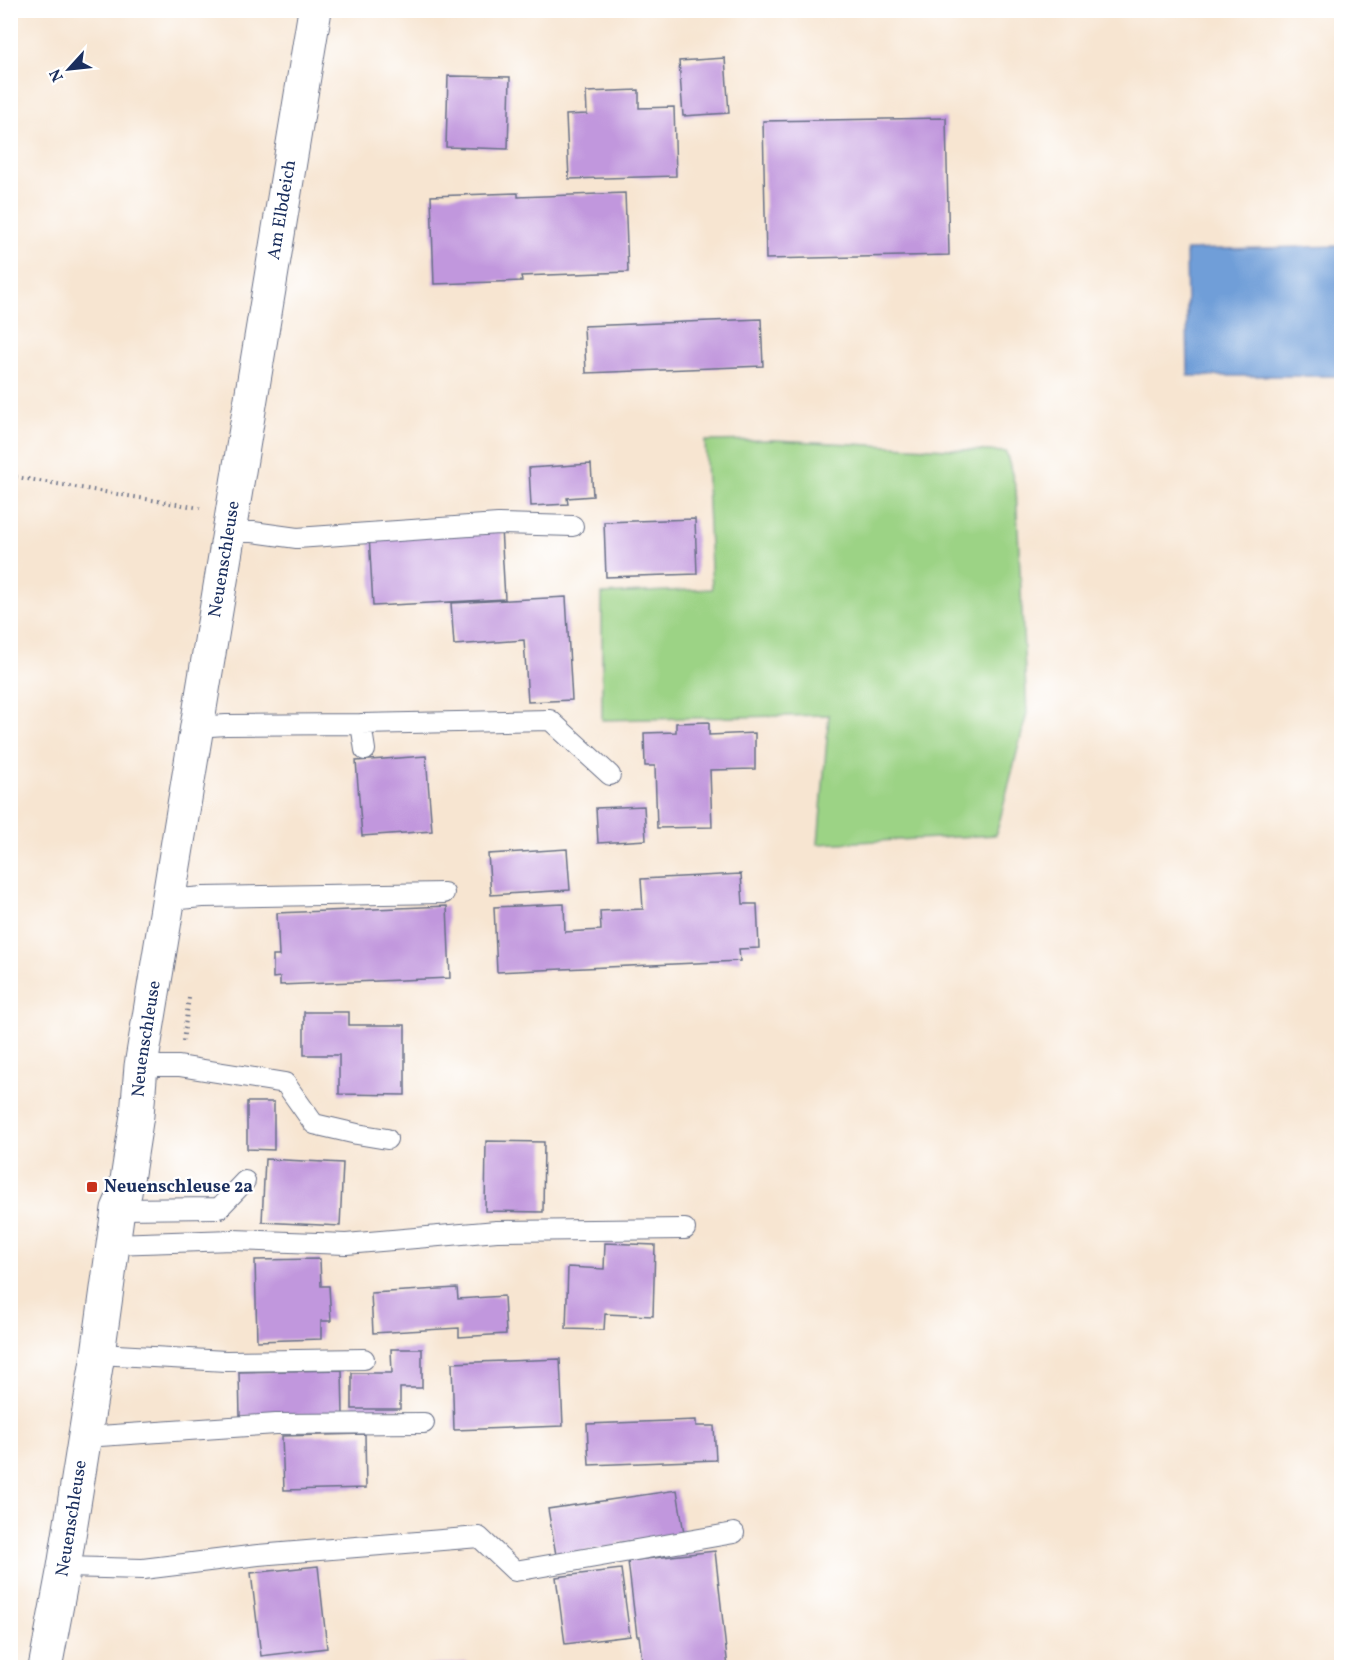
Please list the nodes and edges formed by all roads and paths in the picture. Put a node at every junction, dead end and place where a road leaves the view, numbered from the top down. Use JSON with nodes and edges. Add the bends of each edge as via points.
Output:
{"nodes":[{"id":1,"x":315,"y":10,"type":"edge"},
{"id":2,"x":248,"y":411,"type":"joint"},
{"id":3,"x":10,"y":476,"type":"edge"},
{"id":4,"x":229,"y":522,"type":"junction"},
{"id":5,"x":573,"y":526,"type":"dead end"},
{"id":6,"x":361,"y":724,"type":"junction"},
{"id":7,"x":196,"y":727,"type":"junction"},
{"id":8,"x":365,"y":750,"type":"dead end"},
{"id":9,"x":610,"y":775,"type":"dead end"},
{"id":10,"x":444,"y":893,"type":"dead end"},
{"id":11,"x":168,"y":900,"type":"junction"},
{"id":12,"x":141,"y":1066,"type":"junction"},
{"id":13,"x":387,"y":1139,"type":"dead end"},
{"id":14,"x":245,"y":1181,"type":"dead end"},
{"id":15,"x":117,"y":1209,"type":"junction"},
{"id":16,"x":684,"y":1229,"type":"dead end"},
{"id":17,"x":112,"y":1244,"type":"junction"},
{"id":18,"x":98,"y":1354,"type":"junction"},
{"id":19,"x":364,"y":1359,"type":"dead end"},
{"id":20,"x":424,"y":1423,"type":"dead end"},
{"id":21,"x":85,"y":1437,"type":"junction"},
{"id":22,"x":734,"y":1533,"type":"dead end"},
{"id":23,"x":64,"y":1567,"type":"junction"},
{"id":24,"x":45,"y":1668,"type":"edge"}],
"edges":[{"from":1,"to":2,"type":"street","name":"Am Elbdeich"},
{"from":2,"to":4,"type":"street","name":"Neuenschleuse"},
{"from":3,"to":4,"type":"path"},
{"from":4,"to":5,"type":"lane","via":[[253,532],[297,538],[498,524]]},
{"from":4,"to":7,"type":"street","name":"Neuenschleuse"},
{"from":6,"to":7,"type":"lane"},
{"from":6,"to":8,"type":"lane"},
{"from":6,"to":9,"type":"lane","via":[[549,720]]},
{"from":7,"to":11,"type":"street","name":"Neuenschleuse"},
{"from":10,"to":11,"type":"lane"},
{"from":11,"to":12,"type":"street","name":"Neuenschleuse"},
{"from":12,"to":13,"type":"lane","via":[[179,1066],[285,1083],[314,1124]]},
{"from":12,"to":15,"type":"street","name":"Neuenschleuse","via":[[125,1192]]},
{"from":14,"to":15,"type":"lane","via":[[219,1208]]},
{"from":15,"to":17,"type":"street","name":"Neuenschleuse"},
{"from":16,"to":17,"type":"lane","via":[[497,1231],[346,1244],[233,1240]]},
{"from":17,"to":18,"type":"street","name":"Neuenschleuse"},
{"from":18,"to":19,"type":"lane","via":[[226,1361]]},
{"from":18,"to":21,"type":"street","name":"Neuenschleuse"},
{"from":20,"to":21,"type":"lane","via":[[276,1424]]},
{"from":21,"to":23,"type":"street","name":"Neuenschleuse"},
{"from":22,"to":23,"type":"lane","via":[[515,1571],[479,1537],[258,1555],[143,1569]]},
{"from":23,"to":24,"type":"street","name":"Neuenschleuse"}]}
